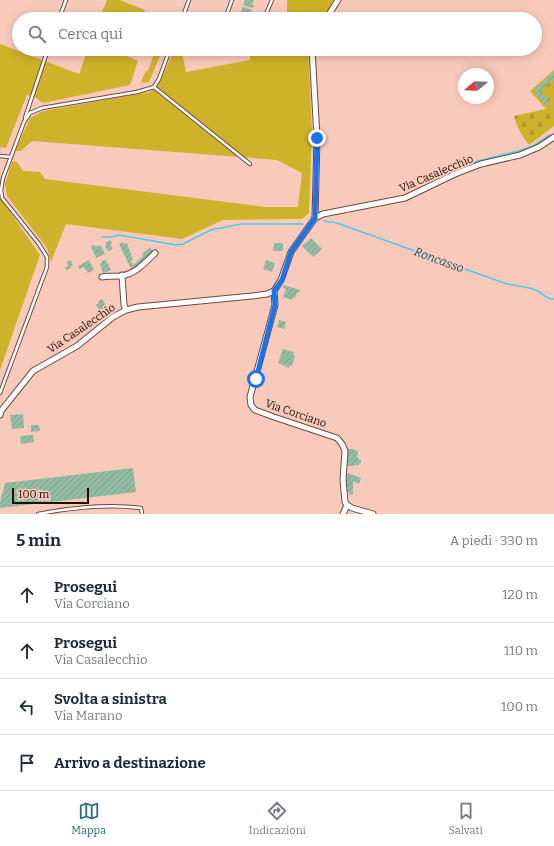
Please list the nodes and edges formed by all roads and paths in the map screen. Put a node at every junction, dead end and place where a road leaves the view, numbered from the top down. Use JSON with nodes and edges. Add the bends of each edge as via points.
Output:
{"nodes":[{"id":1,"x":66,"y":0,"type":"edge"},
{"id":2,"x":189,"y":0,"type":"edge"},
{"id":3,"x":232,"y":0,"type":"edge"},
{"id":4,"x":272,"y":0,"type":"edge"},
{"id":5,"x":338,"y":0,"type":"edge"},
{"id":6,"x":62,"y":12,"type":"edge"},
{"id":7,"x":185,"y":12,"type":"edge"},
{"id":8,"x":228,"y":12,"type":"edge"},
{"id":9,"x":267,"y":12,"type":"edge"},
{"id":10,"x":330,"y":12,"type":"edge"},
{"id":11,"x":46,"y":56,"type":"edge"},
{"id":12,"x":167,"y":56,"type":"edge"},
{"id":13,"x":312,"y":56,"type":"edge"},
{"id":14,"x":548,"y":81,"type":"dead end"},
{"id":15,"x":154,"y":87,"type":"junction"},
{"id":16,"x":554,"y":88,"type":"edge"},
{"id":17,"x":554,"y":97,"type":"edge"},
{"id":18,"x":549,"y":101,"type":"dead end"},
{"id":19,"x":548,"y":104,"type":"dead end"},
{"id":20,"x":551,"y":108,"type":"dead end"},
{"id":21,"x":24,"y":122,"type":"junction"},
{"id":22,"x":554,"y":137,"type":"edge"},
{"id":23,"x":0,"y":156,"type":"edge"},
{"id":24,"x":11,"y":157,"type":"junction"},
{"id":25,"x":250,"y":164,"type":"dead end"},
{"id":26,"x":315,"y":218,"type":"junction"},
{"id":27,"x":155,"y":253,"type":"dead end"},
{"id":28,"x":102,"y":276,"type":"dead end"},
{"id":29,"x":122,"y":276,"type":"junction"},
{"id":30,"x":274,"y":291,"type":"junction"},
{"id":31,"x":126,"y":310,"type":"junction"},
{"id":32,"x":0,"y":393,"type":"edge"},
{"id":33,"x":0,"y":415,"type":"edge"},
{"id":34,"x":347,"y":505,"type":"junction"},
{"id":35,"x":38,"y":514,"type":"edge"},
{"id":36,"x":142,"y":514,"type":"edge"},
{"id":37,"x":343,"y":514,"type":"edge"},
{"id":38,"x":372,"y":514,"type":"edge"}],
"edges":[{"from":1,"to":6,"type":"lane"},
{"from":2,"to":7,"type":"lane"},
{"from":3,"to":8,"type":"lane"},
{"from":4,"to":9,"type":"lane"},
{"from":5,"to":10,"type":"street"},
{"from":11,"to":21,"type":"lane"},
{"from":12,"to":15,"type":"lane"},
{"from":13,"to":26,"type":"street","via":[[317,138]]},
{"from":14,"to":16,"type":"path"},
{"from":15,"to":21,"type":"lane","via":[[42,108],[30,113]]},
{"from":15,"to":25,"type":"lane"},
{"from":17,"to":18,"type":"path"},
{"from":19,"to":20,"type":"path"},
{"from":21,"to":24,"type":"lane"},
{"from":22,"to":26,"type":"street","name":"Via Casalecchio","via":[[520,155],[455,174],[405,198],[323,214]]},
{"from":23,"to":24,"type":"lane"},
{"from":24,"to":32,"type":"lane","via":[[1,190],[2,198],[47,256],[47,267]]},
{"from":26,"to":30,"type":"street","via":[[291,252],[282,280]]},
{"from":27,"to":29,"type":"street","via":[[139,268]]},
{"from":28,"to":29,"type":"street"},
{"from":29,"to":31,"type":"street","name":"Via Casalecchio"},
{"from":30,"to":31,"type":"street","name":"Via Casalecchio","via":[[268,294]]},
{"from":30,"to":34,"type":"street","name":"Via Corciano","via":[[275,305],[250,397],[251,405],[254,410],[337,438],[345,451],[343,480]]},
{"from":31,"to":33,"type":"street","name":"Via Casalecchio","via":[[113,317],[77,346],[33,371]]},
{"from":34,"to":37,"type":"street"},
{"from":34,"to":38,"type":"street"},
{"from":35,"to":36,"type":"lane","via":[[88,507],[132,507],[141,508]]}]}
